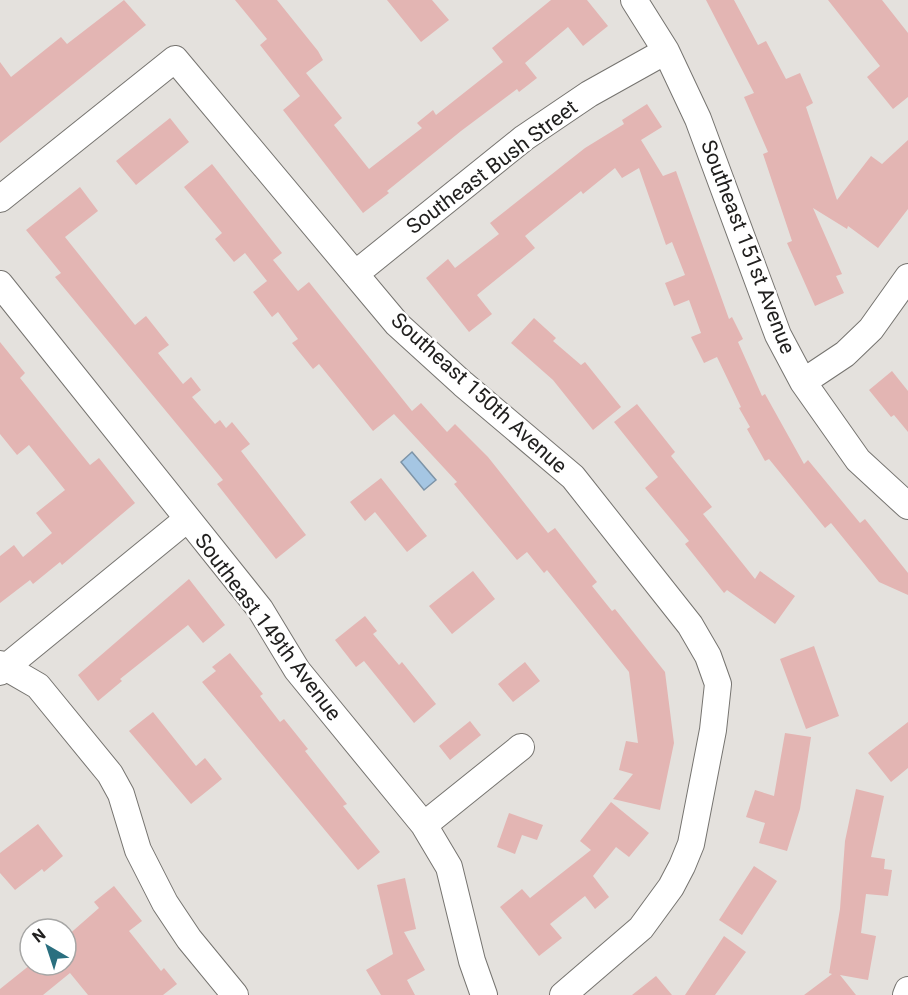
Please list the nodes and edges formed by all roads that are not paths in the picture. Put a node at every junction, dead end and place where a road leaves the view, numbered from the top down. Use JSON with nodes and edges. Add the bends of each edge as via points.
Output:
{"nodes":[{"id":1,"x":634,"y":0,"type":"edge"},
{"id":2,"x":666,"y":51,"type":"junction"},
{"id":3,"x":0,"y":199,"type":"edge"},
{"id":4,"x":355,"y":274,"type":"junction"},
{"id":5,"x":908,"y":277,"type":"edge"},
{"id":6,"x":0,"y":284,"type":"edge"},
{"id":7,"x":803,"y":382,"type":"junction"},
{"id":8,"x":908,"y":506,"type":"edge"},
{"id":9,"x":186,"y":520,"type":"junction"},
{"id":10,"x":2,"y":667,"type":"edge"},
{"id":11,"x":521,"y":747,"type":"dead end"},
{"id":12,"x":424,"y":825,"type":"junction"},
{"id":13,"x":908,"y":990,"type":"edge"},
{"id":14,"x":235,"y":995,"type":"edge"},
{"id":15,"x":484,"y":995,"type":"edge"},
{"id":16,"x":563,"y":995,"type":"edge"},
{"id":17,"x":906,"y":995,"type":"edge"}],
"edges":[{"from":1,"to":2,"type":"street","name":"Southeast 151st Avenue"},
{"from":2,"to":4,"type":"street","name":"Southeast Bush Street","via":[[589,94],[524,138]]},
{"from":2,"to":7,"type":"street","name":"Southeast 151st Avenue","via":[[698,119],[778,335]]},
{"from":3,"to":4,"type":"street","name":"Southeast 150th Avenue","via":[[175,60]]},
{"from":4,"to":16,"type":"street","name":"Southeast 150th Avenue","via":[[397,324],[573,477],[690,625],[718,684],[691,844],[682,866],[641,928]]},
{"from":5,"to":7,"type":"street","via":[[870,329],[845,354]]},
{"from":6,"to":9,"type":"street","name":"Southeast 149th Avenue"},
{"from":7,"to":8,"type":"street","name":"Southeast 151st Avenue","via":[[858,460]]},
{"from":9,"to":10,"type":"street"},
{"from":9,"to":12,"type":"street","name":"Southeast 149th Avenue","via":[[260,609],[297,670]]},
{"from":10,"to":14,"type":"street","via":[[38,686],[110,774],[121,794],[135,843],[165,903]]},
{"from":11,"to":12,"type":"street"},
{"from":12,"to":15,"type":"street","name":"Southeast 149th Avenue","via":[[449,867]]},
{"from":13,"to":17,"type":"street"}]}
